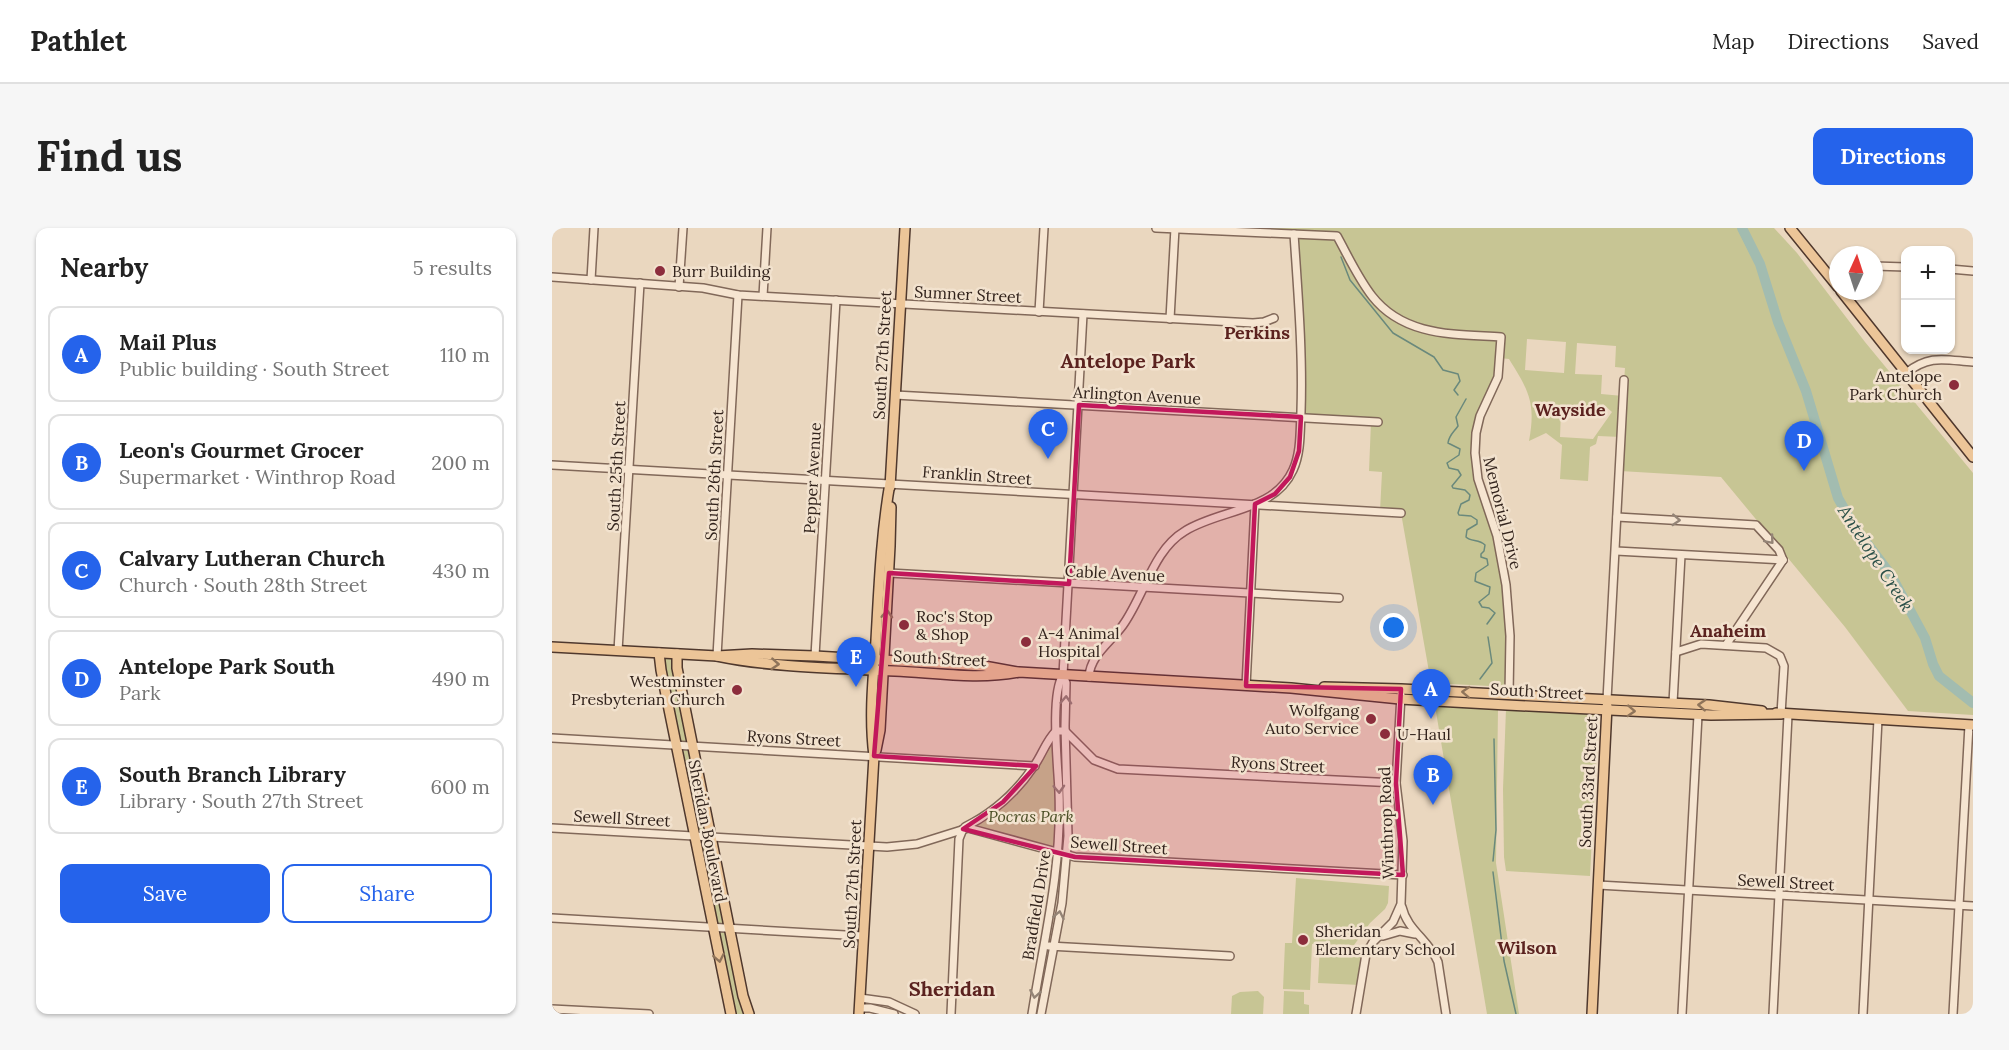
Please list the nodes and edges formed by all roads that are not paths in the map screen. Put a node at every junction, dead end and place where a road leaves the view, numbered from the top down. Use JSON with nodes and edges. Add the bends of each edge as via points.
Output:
{"nodes":[{"id":1,"x":594,"y":228,"type":"edge"},
{"id":2,"x":682,"y":228,"type":"edge"},
{"id":3,"x":767,"y":228,"type":"edge"},
{"id":4,"x":904,"y":228,"type":"edge"},
{"id":5,"x":1044,"y":228,"type":"edge"},
{"id":6,"x":1156,"y":228,"type":"edge"},
{"id":7,"x":1790,"y":228,"type":"edge"},
{"id":8,"x":1175,"y":229,"type":"edge"},
{"id":9,"x":1294,"y":234,"type":"junction"},
{"id":10,"x":1883,"y":266,"type":"edge"},
{"id":11,"x":1901,"y":267,"type":"edge"},
{"id":12,"x":1955,"y":270,"type":"edge"},
{"id":13,"x":1973,"y":271,"type":"edge"},
{"id":14,"x":1828,"y":275,"type":"edge"},
{"id":15,"x":552,"y":278,"type":"edge"},
{"id":16,"x":591,"y":280,"type":"junction"},
{"id":17,"x":640,"y":284,"type":"junction"},
{"id":18,"x":679,"y":287,"type":"junction"},
{"id":19,"x":738,"y":295,"type":"junction"},
{"id":20,"x":763,"y":296,"type":"junction"},
{"id":21,"x":836,"y":300,"type":"junction"},
{"id":22,"x":1848,"y":300,"type":"edge"},
{"id":23,"x":900,"y":304,"type":"junction"},
{"id":24,"x":1039,"y":312,"type":"junction"},
{"id":25,"x":1083,"y":314,"type":"junction"},
{"id":26,"x":1274,"y":318,"type":"dead end"},
{"id":27,"x":1170,"y":319,"type":"junction"},
{"id":28,"x":1973,"y":362,"type":"edge"},
{"id":29,"x":1906,"y":373,"type":"junction"},
{"id":30,"x":1624,"y":380,"type":"dead end"},
{"id":31,"x":895,"y":395,"type":"junction"},
{"id":32,"x":1079,"y":405,"type":"junction"},
{"id":33,"x":1301,"y":417,"type":"junction"},
{"id":34,"x":1378,"y":422,"type":"dead end"},
{"id":35,"x":1973,"y":456,"type":"edge"},
{"id":36,"x":552,"y":465,"type":"edge"},
{"id":37,"x":629,"y":469,"type":"junction"},
{"id":38,"x":728,"y":474,"type":"junction"},
{"id":39,"x":826,"y":479,"type":"junction"},
{"id":40,"x":890,"y":483,"type":"junction"},
{"id":41,"x":1074,"y":494,"type":"junction"},
{"id":42,"x":1255,"y":504,"type":"junction"},
{"id":43,"x":1401,"y":513,"type":"dead end"},
{"id":44,"x":1617,"y":517,"type":"junction"},
{"id":45,"x":1616,"y":551,"type":"junction"},
{"id":46,"x":1681,"y":555,"type":"junction"},
{"id":47,"x":1783,"y":560,"type":"junction"},
{"id":48,"x":889,"y":573,"type":"junction"},
{"id":49,"x":1069,"y":584,"type":"junction"},
{"id":50,"x":1145,"y":588,"type":"junction"},
{"id":51,"x":1251,"y":594,"type":"junction"},
{"id":52,"x":1339,"y":598,"type":"dead end"},
{"id":53,"x":1726,"y":645,"type":"junction"},
{"id":54,"x":552,"y":647,"type":"edge"},
{"id":55,"x":618,"y":651,"type":"junction"},
{"id":56,"x":1676,"y":652,"type":"junction"},
{"id":57,"x":659,"y":653,"type":"junction"},
{"id":58,"x":677,"y":654,"type":"junction"},
{"id":59,"x":717,"y":656,"type":"junction"},
{"id":60,"x":815,"y":656,"type":"junction"},
{"id":61,"x":879,"y":665,"type":"junction"},
{"id":62,"x":1063,"y":675,"type":"junction"},
{"id":63,"x":1089,"y":676,"type":"junction"},
{"id":64,"x":1246,"y":686,"type":"junction"},
{"id":65,"x":1401,"y":694,"type":"junction"},
{"id":66,"x":1509,"y":694,"type":"junction"},
{"id":67,"x":1673,"y":703,"type":"junction"},
{"id":68,"x":1607,"y":705,"type":"junction"},
{"id":69,"x":1785,"y":714,"type":"junction"},
{"id":70,"x":1698,"y":715,"type":"junction"},
{"id":71,"x":1878,"y":720,"type":"junction"},
{"id":72,"x":1971,"y":725,"type":"edge"},
{"id":73,"x":1056,"y":731,"type":"junction"},
{"id":74,"x":1065,"y":731,"type":"junction"},
{"id":75,"x":552,"y":738,"type":"edge"},
{"id":76,"x":676,"y":745,"type":"junction"},
{"id":77,"x":693,"y":746,"type":"junction"},
{"id":78,"x":874,"y":756,"type":"junction"},
{"id":79,"x":1035,"y":766,"type":"junction"},
{"id":80,"x":1396,"y":783,"type":"junction"},
{"id":81,"x":552,"y":828,"type":"edge"},
{"id":82,"x":963,"y":829,"type":"junction"},
{"id":83,"x":694,"y":836,"type":"junction"},
{"id":84,"x":711,"y":837,"type":"junction"},
{"id":85,"x":869,"y":846,"type":"junction"},
{"id":86,"x":1059,"y":854,"type":"junction"},
{"id":87,"x":1067,"y":856,"type":"junction"},
{"id":88,"x":1402,"y":875,"type":"junction"},
{"id":89,"x":1598,"y":885,"type":"junction"},
{"id":90,"x":1689,"y":890,"type":"junction"},
{"id":91,"x":1779,"y":895,"type":"junction"},
{"id":92,"x":1869,"y":900,"type":"junction"},
{"id":93,"x":1401,"y":904,"type":"junction"},
{"id":94,"x":1959,"y":905,"type":"junction"},
{"id":95,"x":1973,"y":906,"type":"edge"},
{"id":96,"x":552,"y":918,"type":"edge"},
{"id":97,"x":712,"y":927,"type":"junction"},
{"id":98,"x":729,"y":928,"type":"junction"},
{"id":99,"x":1417,"y":935,"type":"junction"},
{"id":100,"x":863,"y":936,"type":"junction"},
{"id":101,"x":1378,"y":938,"type":"junction"},
{"id":102,"x":1044,"y":946,"type":"junction"},
{"id":103,"x":1053,"y":946,"type":"junction"},
{"id":104,"x":1230,"y":956,"type":"dead end"},
{"id":105,"x":860,"y":1006,"type":"edge"},
{"id":106,"x":552,"y":1009,"type":"edge"},
{"id":107,"x":634,"y":1014,"type":"edge"},
{"id":108,"x":649,"y":1014,"type":"edge"},
{"id":109,"x":731,"y":1014,"type":"edge"},
{"id":110,"x":749,"y":1014,"type":"edge"},
{"id":111,"x":894,"y":1014,"type":"edge"},
{"id":112,"x":915,"y":1014,"type":"edge"},
{"id":113,"x":951,"y":1014,"type":"edge"},
{"id":114,"x":1032,"y":1014,"type":"edge"},
{"id":115,"x":1041,"y":1014,"type":"edge"},
{"id":116,"x":1356,"y":1014,"type":"edge"},
{"id":117,"x":1446,"y":1014,"type":"edge"},
{"id":118,"x":1592,"y":1014,"type":"edge"},
{"id":119,"x":1682,"y":1014,"type":"edge"},
{"id":120,"x":1773,"y":1014,"type":"edge"},
{"id":121,"x":1863,"y":1014,"type":"edge"},
{"id":122,"x":1953,"y":1014,"type":"edge"}],
"edges":[{"from":1,"to":16,"type":"street"},
{"from":2,"to":18,"type":"street"},
{"from":3,"to":20,"type":"street"},
{"from":4,"to":23,"type":"main road","name":"South 27th Street"},
{"from":5,"to":24,"type":"street"},
{"from":6,"to":8,"type":"street"},
{"from":7,"to":14,"type":"main road"},
{"from":8,"to":9,"type":"street"},
{"from":8,"to":27,"type":"street"},
{"from":9,"to":33,"type":"street","via":[[1303,373]]},
{"from":9,"to":66,"type":"street","name":"Memorial Drive","via":[[1337,236],[1372,296],[1395,317],[1413,326],[1439,333],[1501,337],[1498,374],[1478,422],[1474,453],[1506,585]]},
{"from":10,"to":11,"type":"street"},
{"from":12,"to":13,"type":"street"},
{"from":15,"to":16,"type":"street","name":"Sumner Street"},
{"from":16,"to":17,"type":"street","name":"Sumner Street"},
{"from":17,"to":18,"type":"street","name":"Sumner Street"},
{"from":17,"to":37,"type":"street","name":"South 25th Street"},
{"from":18,"to":19,"type":"street","name":"Sumner Street"},
{"from":19,"to":20,"type":"street","name":"Sumner Street"},
{"from":19,"to":38,"type":"street","name":"South 26th Street"},
{"from":20,"to":21,"type":"street","name":"Sumner Street"},
{"from":21,"to":23,"type":"street","name":"Sumner Street"},
{"from":21,"to":39,"type":"street","name":"Pepper Avenue"},
{"from":22,"to":29,"type":"main road"},
{"from":23,"to":24,"type":"street","name":"Sumner Street"},
{"from":23,"to":31,"type":"main road","name":"South 27th Street"},
{"from":24,"to":25,"type":"street","name":"Sumner Street"},
{"from":25,"to":27,"type":"street","name":"Sumner Street"},
{"from":25,"to":32,"type":"street"},
{"from":26,"to":27,"type":"street","name":"Sumner Street","via":[[1253,323]]},
{"from":28,"to":29,"type":"street","via":[[1929,360]]},
{"from":29,"to":35,"type":"main road"},
{"from":30,"to":44,"type":"street","name":"South 33rd Street"},
{"from":31,"to":32,"type":"street","name":"Arlington Avenue"},
{"from":31,"to":40,"type":"main road","name":"South 27th Street"},
{"from":32,"to":33,"type":"street","name":"Arlington Avenue"},
{"from":32,"to":41,"type":"street"},
{"from":33,"to":34,"type":"street","name":"Arlington Avenue"},
{"from":33,"to":42,"type":"street","via":[[1299,450],[1290,477],[1275,494]]},
{"from":36,"to":37,"type":"street","name":"Franklin Street"},
{"from":37,"to":38,"type":"street","name":"Franklin Street"},
{"from":37,"to":55,"type":"street","name":"South 25th Street"},
{"from":38,"to":39,"type":"street","name":"Franklin Street"},
{"from":38,"to":59,"type":"street","name":"South 26th Street"},
{"from":39,"to":40,"type":"street","name":"Franklin Street"},
{"from":39,"to":60,"type":"street","name":"Pepper Avenue"},
{"from":40,"to":41,"type":"street","name":"Franklin Street"},
{"from":40,"to":48,"type":"main road","name":"South 27th Street"},
{"from":40,"to":61,"type":"main road","name":"South 27th Street","via":[[882,547]]},
{"from":41,"to":42,"type":"street","name":"Franklin Street"},
{"from":41,"to":49,"type":"street"},
{"from":42,"to":43,"type":"street","name":"Franklin Street"},
{"from":42,"to":50,"type":"street","via":[[1177,536],[1161,553]]},
{"from":42,"to":51,"type":"street"},
{"from":44,"to":45,"type":"street","name":"South 33rd Street"},
{"from":44,"to":47,"type":"street","one_way":true,"via":[[1759,527]]},
{"from":45,"to":46,"type":"street"},
{"from":45,"to":68,"type":"street","name":"South 33rd Street"},
{"from":46,"to":47,"type":"street"},
{"from":46,"to":56,"type":"street"},
{"from":47,"to":53,"type":"street"},
{"from":48,"to":49,"type":"street","name":"Cable Avenue"},
{"from":61,"to":48,"type":"main road","name":"South 27th Street","one_way":true},
{"from":49,"to":50,"type":"street","name":"Cable Avenue"},
{"from":49,"to":62,"type":"street"},
{"from":50,"to":51,"type":"street","name":"Cable Avenue"},
{"from":50,"to":63,"type":"street","via":[[1124,624],[1092,661]]},
{"from":51,"to":52,"type":"street","name":"Cable Avenue"},
{"from":51,"to":64,"type":"street"},
{"from":53,"to":56,"type":"street","via":[[1701,644]]},
{"from":53,"to":69,"type":"street","via":[[1771,649],[1780,656],[1784,666]]},
{"from":54,"to":55,"type":"main road","name":"South Street"},
{"from":55,"to":57,"type":"main road","name":"South Street"},
{"from":56,"to":67,"type":"street"},
{"from":57,"to":58,"type":"main road","name":"South Street"},
{"from":57,"to":76,"type":"main road","name":"Sheridan Boulevard"},
{"from":58,"to":59,"type":"main road","name":"South Street"},
{"from":58,"to":77,"type":"main road","name":"Sheridan Boulevard"},
{"from":59,"to":60,"type":"main road","name":"South Street"},
{"from":59,"to":61,"type":"main road","name":"South Street","one_way":true,"via":[[771,664]]},
{"from":60,"to":61,"type":"main road","name":"South Street"},
{"from":61,"to":62,"type":"main road","name":"South Street","via":[[1001,667]]},
{"from":61,"to":78,"type":"main road","name":"South 27th Street","via":[[880,730]]},
{"from":62,"to":63,"type":"main road","name":"South Street"},
{"from":62,"to":73,"type":"street","name":"Bradfield Drive","via":[[1058,682]]},
{"from":74,"to":62,"type":"street","name":"Bradfield Drive","one_way":true},
{"from":63,"to":64,"type":"main road","name":"South Street"},
{"from":64,"to":65,"type":"main road","name":"South Street"},
{"from":66,"to":65,"type":"main road","name":"South Street","one_way":true},
{"from":65,"to":68,"type":"main road","name":"South Street"},
{"from":65,"to":80,"type":"street","name":"Winthrop Road"},
{"from":66,"to":68,"type":"main road","name":"South Street"},
{"from":67,"to":68,"type":"main road","name":"South Street"},
{"from":69,"to":67,"type":"main road","name":"South Street","one_way":true},
{"from":68,"to":70,"type":"main road","name":"South Street","one_way":true},
{"from":68,"to":89,"type":"main road","name":"South 33rd Street"},
{"from":69,"to":70,"type":"main road","name":"South Street"},
{"from":69,"to":71,"type":"main road","name":"South Street"},
{"from":69,"to":91,"type":"street"},
{"from":70,"to":90,"type":"street"},
{"from":71,"to":72,"type":"main road","name":"South Street"},
{"from":71,"to":92,"type":"street"},
{"from":72,"to":94,"type":"street"},
{"from":73,"to":74,"type":"street"},
{"from":73,"to":79,"type":"street"},
{"from":73,"to":86,"type":"street","name":"Bradfield Drive","one_way":true},
{"from":74,"to":80,"type":"street","name":"Ryons Street","via":[[1094,760],[1118,769]]},
{"from":74,"to":87,"type":"street","name":"Bradfield Drive"},
{"from":75,"to":76,"type":"street","name":"Ryons Street"},
{"from":76,"to":77,"type":"street","name":"Ryons Street"},
{"from":76,"to":83,"type":"main road","name":"Sheridan Boulevard"},
{"from":77,"to":78,"type":"street","name":"Ryons Street"},
{"from":77,"to":84,"type":"main road","name":"Sheridan Boulevard"},
{"from":78,"to":79,"type":"street","name":"Ryons Street"},
{"from":78,"to":85,"type":"main road","name":"South 27th Street"},
{"from":79,"to":82,"type":"street","via":[[1003,802]]},
{"from":80,"to":88,"type":"street","name":"Winthrop Road","via":[[1403,835]]},
{"from":81,"to":83,"type":"street","name":"Sewell Street"},
{"from":82,"to":85,"type":"street","name":"Sewell Street","via":[[917,844]]},
{"from":82,"to":86,"type":"street","name":"Sewell Street","via":[[972,828]]},
{"from":82,"to":113,"type":"street","via":[[959,839]]},
{"from":83,"to":84,"type":"street","name":"Sewell Street"},
{"from":83,"to":97,"type":"main road","name":"Sheridan Boulevard"},
{"from":84,"to":85,"type":"street","name":"Sewell Street"},
{"from":84,"to":98,"type":"main road","name":"Sheridan Boulevard"},
{"from":85,"to":100,"type":"main road","name":"South 27th Street"},
{"from":86,"to":87,"type":"street","name":"Sewell Street"},
{"from":86,"to":102,"type":"street","name":"Bradfield Drive"},
{"from":87,"to":88,"type":"street","name":"Sewell Street"},
{"from":103,"to":87,"type":"street","name":"Bradfield Drive","one_way":true},
{"from":88,"to":93,"type":"street","name":"Winthrop Road"},
{"from":89,"to":90,"type":"street","name":"Sewell Street"},
{"from":89,"to":118,"type":"main road","name":"South 33rd Street"},
{"from":90,"to":91,"type":"street","name":"Sewell Street"},
{"from":90,"to":119,"type":"street"},
{"from":91,"to":92,"type":"street","name":"Sewell Street"},
{"from":91,"to":120,"type":"street"},
{"from":92,"to":94,"type":"street","name":"Sewell Street"},
{"from":92,"to":121,"type":"street"},
{"from":93,"to":99,"type":"street"},
{"from":93,"to":101,"type":"street","name":"Winthrop Road","via":[[1397,916]]},
{"from":94,"to":95,"type":"street","name":"Sewell Street"},
{"from":94,"to":122,"type":"street"},
{"from":96,"to":97,"type":"street"},
{"from":97,"to":98,"type":"street"},
{"from":97,"to":109,"type":"main road","name":"Sheridan Boulevard","one_way":true},
{"from":98,"to":100,"type":"street"},
{"from":98,"to":110,"type":"main road","name":"Sheridan Boulevard"},
{"from":99,"to":101,"type":"street","via":[[1400,931]]},
{"from":99,"to":117,"type":"street","via":[[1438,962]]},
{"from":100,"to":105,"type":"main road","name":"South 27th Street"},
{"from":101,"to":116,"type":"street","name":"Winthrop Road","via":[[1364,962]]},
{"from":102,"to":103,"type":"street"},
{"from":102,"to":114,"type":"street","name":"Bradfield Drive","one_way":true},
{"from":103,"to":104,"type":"street"},
{"from":103,"to":115,"type":"street","name":"Bradfield Drive"},
{"from":105,"to":111,"type":"street"},
{"from":105,"to":112,"type":"street","via":[[889,1002]]},
{"from":106,"to":107,"type":"street"},
{"from":107,"to":108,"type":"street"}]}
